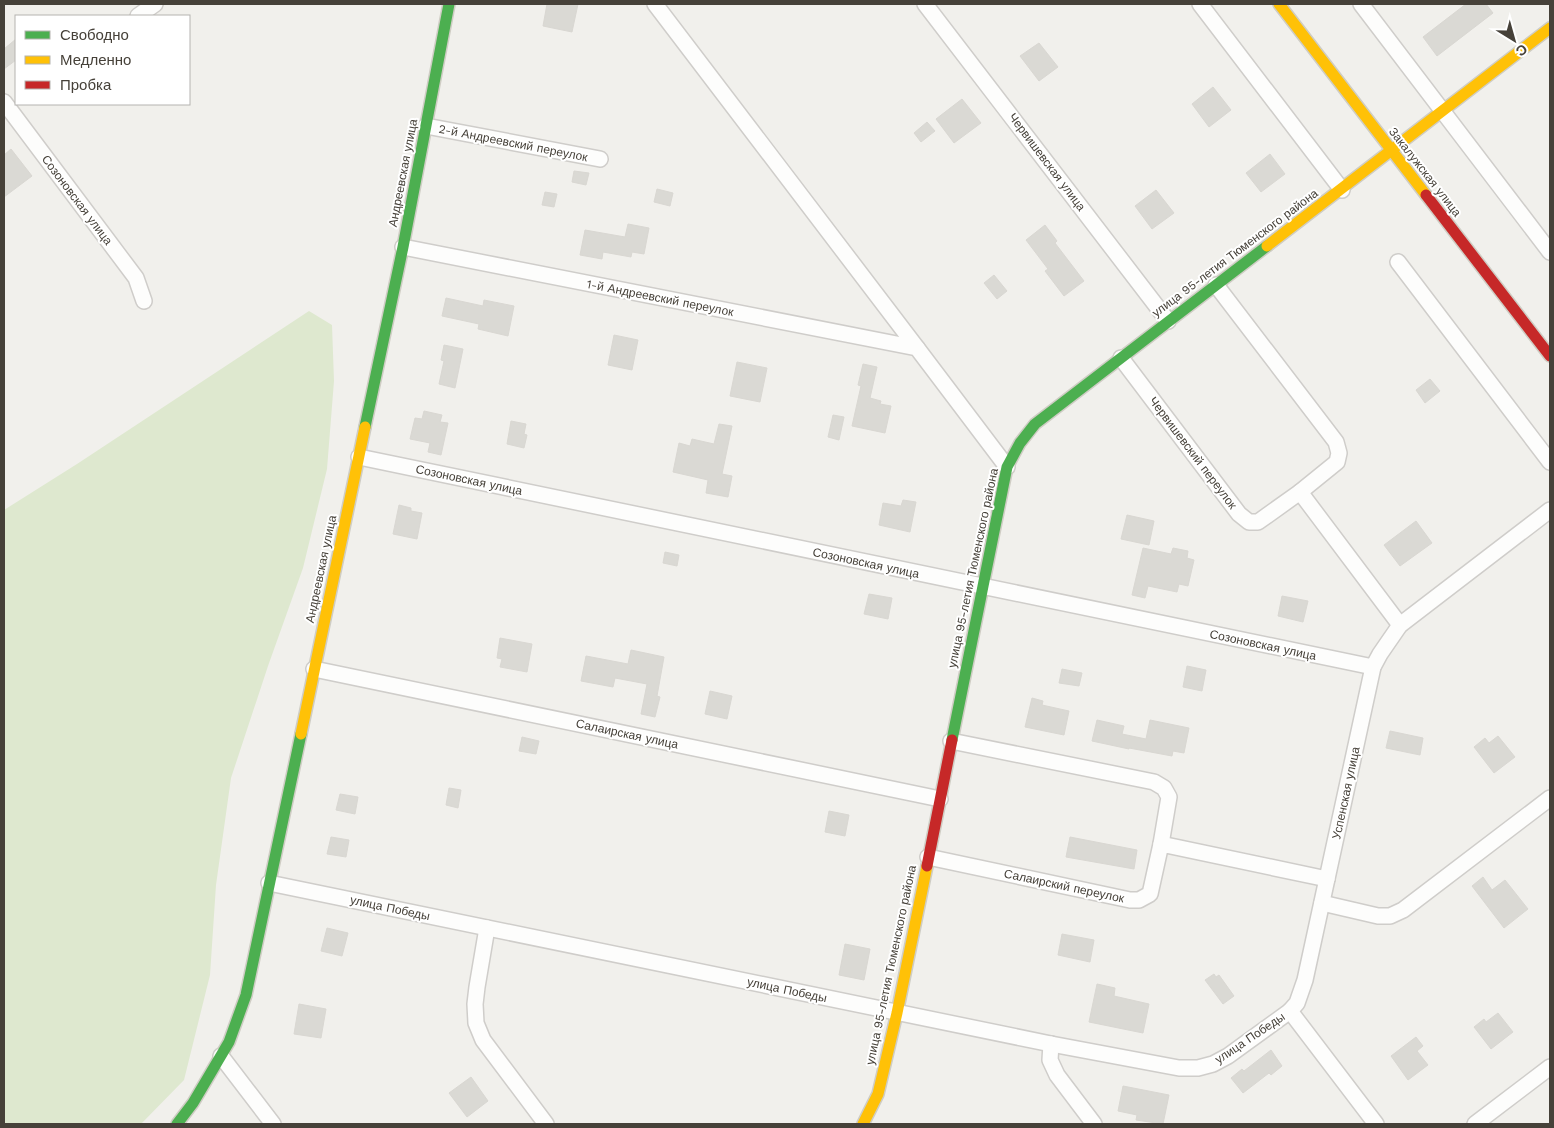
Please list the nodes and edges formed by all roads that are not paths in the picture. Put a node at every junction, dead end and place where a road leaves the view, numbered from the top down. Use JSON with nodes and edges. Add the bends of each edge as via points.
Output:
{"nodes":[{"id":1,"x":154,"y":4,"type":"edge"},
{"id":2,"x":449,"y":4,"type":"edge"},
{"id":3,"x":654,"y":4,"type":"edge"},
{"id":4,"x":925,"y":4,"type":"edge"},
{"id":5,"x":1200,"y":4,"type":"edge"},
{"id":6,"x":1279,"y":4,"type":"edge"},
{"id":7,"x":1361,"y":4,"type":"edge"},
{"id":8,"x":139,"y":15,"type":"edge"},
{"id":9,"x":1550,"y":28,"type":"edge"},
{"id":10,"x":13,"y":106,"type":"edge"},
{"id":11,"x":1444,"y":112,"type":"junction"},
{"id":12,"x":426,"y":126,"type":"junction"},
{"id":13,"x":1392,"y":152,"type":"junction"},
{"id":14,"x":600,"y":159,"type":"dead end"},
{"id":15,"x":1342,"y":190,"type":"junction"},
{"id":16,"x":403,"y":247,"type":"junction"},
{"id":17,"x":1550,"y":252,"type":"edge"},
{"id":18,"x":1398,"y":262,"type":"dead end"},
{"id":19,"x":1216,"y":285,"type":"junction"},
{"id":20,"x":144,"y":301,"type":"dead end"},
{"id":21,"x":1168,"y":321,"type":"junction"},
{"id":22,"x":917,"y":348,"type":"junction"},
{"id":23,"x":1550,"y":356,"type":"edge"},
{"id":24,"x":1121,"y":358,"type":"junction"},
{"id":25,"x":359,"y":457,"type":"junction"},
{"id":26,"x":1550,"y":462,"type":"edge"},
{"id":27,"x":1007,"y":467,"type":"junction"},
{"id":28,"x":1300,"y":492,"type":"junction"},
{"id":29,"x":1550,"y":510,"type":"edge"},
{"id":30,"x":982,"y":588,"type":"junction"},
{"id":31,"x":1400,"y":625,"type":"junction"},
{"id":32,"x":1373,"y":667,"type":"junction"},
{"id":33,"x":314,"y":669,"type":"junction"},
{"id":34,"x":951,"y":741,"type":"junction"},
{"id":35,"x":1550,"y":798,"type":"edge"},
{"id":36,"x":940,"y":799,"type":"junction"},
{"id":37,"x":1161,"y":844,"type":"junction"},
{"id":38,"x":928,"y":857,"type":"junction"},
{"id":39,"x":1327,"y":879,"type":"junction"},
{"id":40,"x":270,"y":883,"type":"junction"},
{"id":41,"x":1322,"y":903,"type":"junction"},
{"id":42,"x":487,"y":928,"type":"junction"},
{"id":43,"x":1290,"y":1011,"type":"junction"},
{"id":44,"x":897,"y":1013,"type":"junction"},
{"id":45,"x":1051,"y":1044,"type":"junction"},
{"id":46,"x":221,"y":1056,"type":"junction"},
{"id":47,"x":1550,"y":1067,"type":"edge"},
{"id":48,"x":177,"y":1124,"type":"edge"},
{"id":49,"x":273,"y":1124,"type":"edge"},
{"id":50,"x":546,"y":1124,"type":"edge"},
{"id":51,"x":863,"y":1124,"type":"edge"},
{"id":52,"x":1094,"y":1124,"type":"edge"},
{"id":53,"x":1376,"y":1124,"type":"edge"},
{"id":54,"x":1475,"y":1124,"type":"edge"}],
"edges":[{"from":1,"to":8,"type":"street"},
{"from":2,"to":12,"type":"street","name":"Андреевская улица"},
{"from":3,"to":22,"type":"street"},
{"from":4,"to":21,"type":"street","name":"Червишевская улица"},
{"from":5,"to":15,"type":"street"},
{"from":6,"to":13,"type":"street","name":"Закалужская улица"},
{"from":7,"to":11,"type":"street"},
{"from":9,"to":11,"type":"street","name":"улица 95-летия Тюменского района"},
{"from":10,"to":20,"type":"street","name":"Созоновская улица","via":[[136,278]]},
{"from":11,"to":13,"type":"street","name":"улица 95-летия Тюменского района"},
{"from":11,"to":17,"type":"street"},
{"from":12,"to":14,"type":"street","name":"2-й Андреевский переулок"},
{"from":12,"to":16,"type":"street","name":"Андреевская улица"},
{"from":13,"to":15,"type":"street","name":"улица 95-летия Тюменского района"},
{"from":13,"to":23,"type":"street","name":"Закалужская улица"},
{"from":15,"to":19,"type":"street","name":"улица 95-летия Тюменского района"},
{"from":16,"to":22,"type":"street","name":"1-й Андреевский переулок"},
{"from":16,"to":25,"type":"street","name":"Андреевская улица"},
{"from":18,"to":26,"type":"street"},
{"from":19,"to":21,"type":"street","name":"улица 95-летия Тюменского района"},
{"from":19,"to":28,"type":"street","name":"Червишевский переулок","via":[[1336,442],[1340,452],[1337,462]]},
{"from":21,"to":24,"type":"street","name":"улица 95-летия Тюменского района"},
{"from":22,"to":27,"type":"street"},
{"from":24,"to":27,"type":"street","name":"улица 95-летия Тюменского района","via":[[1035,424]]},
{"from":24,"to":28,"type":"street","name":"Червишевский переулок","via":[[1239,514],[1249,522],[1258,522]]},
{"from":25,"to":30,"type":"street","name":"Созоновская улица"},
{"from":25,"to":33,"type":"street","name":"Андреевская улица"},
{"from":27,"to":30,"type":"street","name":"улица 95-летия Тюменского района"},
{"from":28,"to":31,"type":"street"},
{"from":29,"to":31,"type":"street","name":"Успенская улица"},
{"from":30,"to":32,"type":"street","name":"Созоновская улица"},
{"from":30,"to":34,"type":"street","name":"улица 95-летия Тюменского района"},
{"from":31,"to":32,"type":"street","name":"Успенская улица"},
{"from":32,"to":39,"type":"street","name":"Успенская улица"},
{"from":33,"to":36,"type":"street","name":"Салаирская улица"},
{"from":33,"to":40,"type":"street","name":"Андреевская улица"},
{"from":34,"to":36,"type":"street","name":"улица 95-летия Тюменского района"},
{"from":34,"to":37,"type":"street","name":"Салаирский переулок","via":[[1154,782],[1170,797]]},
{"from":35,"to":41,"type":"street","via":[[1390,916]]},
{"from":36,"to":38,"type":"street","name":"улица 95-летия Тюменского района"},
{"from":37,"to":38,"type":"street","name":"Салаирский переулок","via":[[1150,894],[1140,900]]},
{"from":37,"to":39,"type":"street"},
{"from":38,"to":44,"type":"street","name":"улица 95-летия Тюменского района"},
{"from":39,"to":41,"type":"street","name":"Успенская улица"},
{"from":40,"to":42,"type":"street","name":"улица Победы"},
{"from":40,"to":46,"type":"street","name":"Андреевская улица","via":[[246,995]]},
{"from":41,"to":43,"type":"street","name":"Успенская улица","via":[[1302,992]]},
{"from":42,"to":44,"type":"street","name":"улица Победы"},
{"from":42,"to":50,"type":"street","via":[[476,987],[476,1023],[483,1040]]},
{"from":43,"to":45,"type":"street","name":"улица Победы","via":[[1228,1056],[1198,1068],[1179,1068]]},
{"from":43,"to":53,"type":"street"},
{"from":44,"to":45,"type":"street","name":"улица Победы"},
{"from":44,"to":51,"type":"street","name":"улица 95-летия Тюменского района","via":[[878,1094]]},
{"from":45,"to":52,"type":"street","via":[[1050,1060],[1056,1075]]},
{"from":46,"to":48,"type":"street","name":"Андреевская улица"},
{"from":46,"to":49,"type":"street"},
{"from":47,"to":54,"type":"street"}]}
